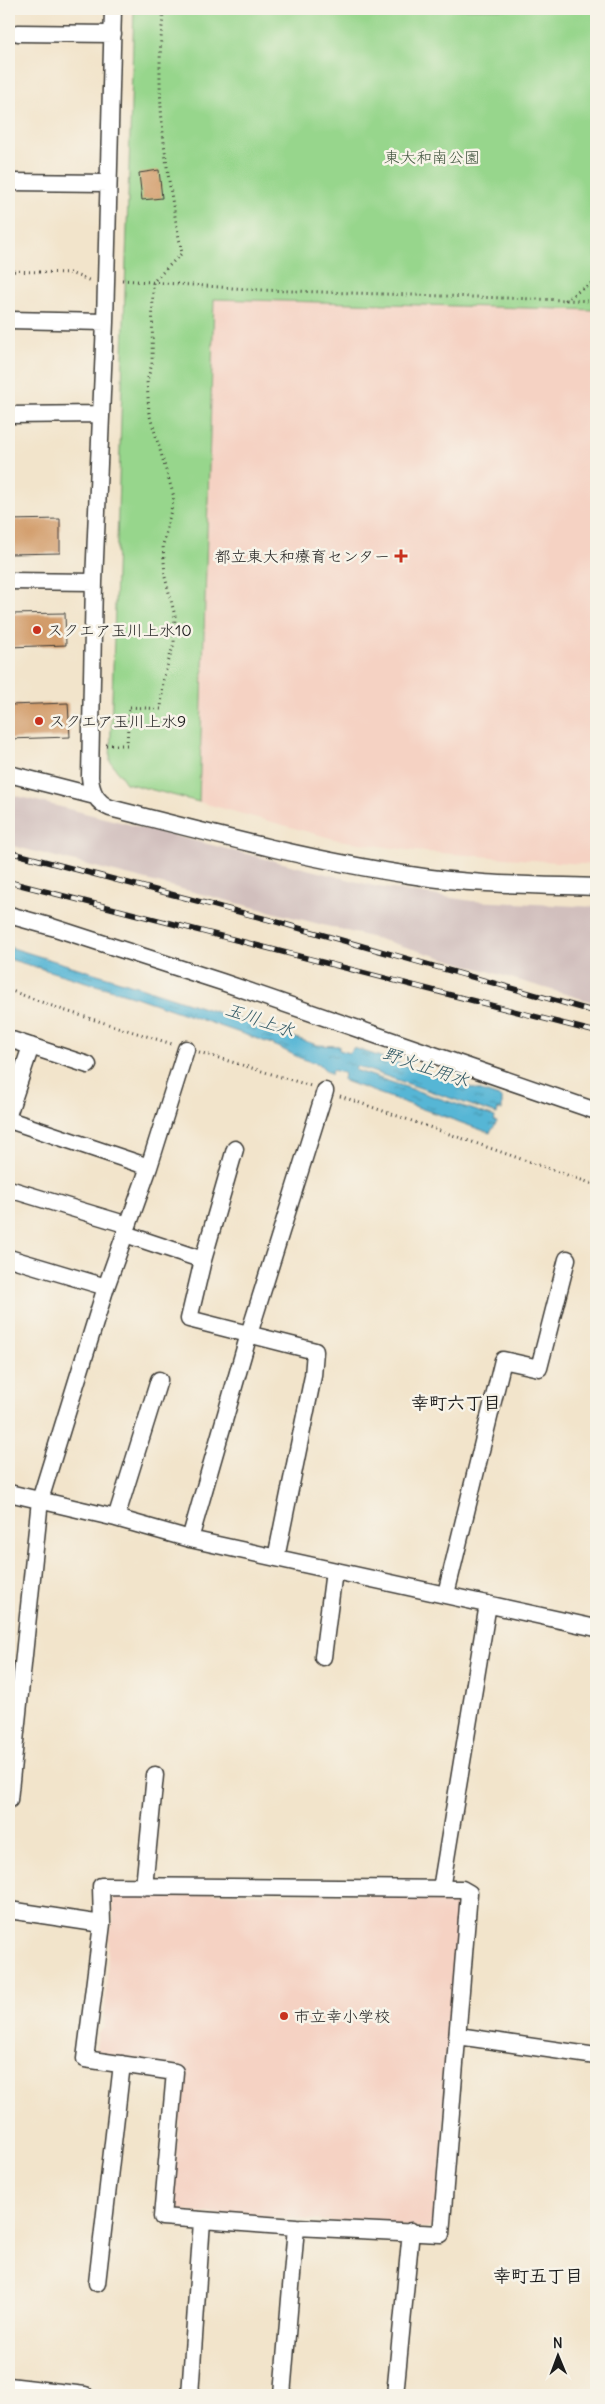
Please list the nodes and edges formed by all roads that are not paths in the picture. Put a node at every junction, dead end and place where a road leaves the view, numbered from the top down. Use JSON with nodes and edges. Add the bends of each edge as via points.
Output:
{"nodes":[{"id":1,"x":114,"y":9,"type":"edge"},
{"id":2,"x":18,"y":33,"type":"dead end"},
{"id":3,"x":113,"y":34,"type":"junction"},
{"id":4,"x":9,"y":182,"type":"edge"},
{"id":5,"x":108,"y":183,"type":"junction"},
{"id":6,"x":9,"y":320,"type":"edge"},
{"id":7,"x":105,"y":322,"type":"junction"},
{"id":8,"x":9,"y":414,"type":"edge"},
{"id":9,"x":101,"y":414,"type":"junction"},
{"id":10,"x":9,"y":581,"type":"edge"},
{"id":11,"x":94,"y":582,"type":"junction"},
{"id":12,"x":9,"y":774,"type":"edge"},
{"id":13,"x":95,"y":796,"type":"junction"},
{"id":14,"x":596,"y":887,"type":"edge"},
{"id":15,"x":9,"y":915,"type":"edge"},
{"id":16,"x":9,"y":1039,"type":"edge"},
{"id":17,"x":31,"y":1046,"type":"junction"},
{"id":18,"x":186,"y":1048,"type":"road end"},
{"id":19,"x":88,"y":1064,"type":"dead end"},
{"id":20,"x":325,"y":1091,"type":"road end"},
{"id":21,"x":596,"y":1111,"type":"edge"},
{"id":22,"x":9,"y":1112,"type":"edge"},
{"id":23,"x":9,"y":1120,"type":"edge"},
{"id":24,"x":235,"y":1149,"type":"dead end"},
{"id":25,"x":149,"y":1167,"type":"junction"},
{"id":26,"x":9,"y":1189,"type":"edge"},
{"id":27,"x":127,"y":1230,"type":"junction"},
{"id":28,"x":9,"y":1258,"type":"edge"},
{"id":29,"x":568,"y":1259,"type":"dead end"},
{"id":30,"x":203,"y":1260,"type":"junction"},
{"id":31,"x":106,"y":1286,"type":"junction"},
{"id":32,"x":249,"y":1334,"type":"junction"},
{"id":33,"x":159,"y":1380,"type":"dead end"},
{"id":34,"x":9,"y":1492,"type":"edge"},
{"id":35,"x":40,"y":1500,"type":"junction"},
{"id":36,"x":116,"y":1518,"type":"junction"},
{"id":37,"x":190,"y":1539,"type":"junction"},
{"id":38,"x":276,"y":1558,"type":"junction"},
{"id":39,"x":334,"y":1571,"type":"junction"},
{"id":40,"x":446,"y":1594,"type":"junction"},
{"id":41,"x":488,"y":1604,"type":"junction"},
{"id":42,"x":596,"y":1628,"type":"edge"},
{"id":43,"x":323,"y":1657,"type":"dead end"},
{"id":44,"x":155,"y":1775,"type":"dead end"},
{"id":45,"x":9,"y":1800,"type":"edge"},
{"id":46,"x":144,"y":1887,"type":"junction"},
{"id":47,"x":441,"y":1889,"type":"junction"},
{"id":48,"x":9,"y":1910,"type":"edge"},
{"id":49,"x":102,"y":1924,"type":"junction"},
{"id":50,"x":458,"y":2036,"type":"junction"},
{"id":51,"x":596,"y":2056,"type":"edge"},
{"id":52,"x":122,"y":2064,"type":"junction"},
{"id":53,"x":202,"y":2221,"type":"junction"},
{"id":54,"x":296,"y":2227,"type":"junction"},
{"id":55,"x":411,"y":2231,"type":"junction"},
{"id":56,"x":97,"y":2283,"type":"dead end"},
{"id":57,"x":9,"y":2386,"type":"edge"},
{"id":58,"x":44,"y":2392,"type":"edge"},
{"id":59,"x":85,"y":2395,"type":"edge"},
{"id":60,"x":190,"y":2395,"type":"edge"},
{"id":61,"x":282,"y":2395,"type":"edge"},
{"id":62,"x":395,"y":2395,"type":"edge"}],
"edges":[{"from":1,"to":3,"type":"street"},
{"from":2,"to":3,"type":"street"},
{"from":3,"to":5,"type":"street"},
{"from":4,"to":5,"type":"street"},
{"from":5,"to":7,"type":"street"},
{"from":6,"to":7,"type":"street"},
{"from":7,"to":9,"type":"street"},
{"from":8,"to":9,"type":"street"},
{"from":9,"to":11,"type":"street"},
{"from":10,"to":11,"type":"street"},
{"from":11,"to":13,"type":"street","via":[[90,776]]},
{"from":12,"to":13,"type":"street"},
{"from":13,"to":14,"type":"street","via":[[110,808],[313,858],[412,876]]},
{"from":15,"to":21,"type":"street","via":[[222,982]]},
{"from":16,"to":17,"type":"street"},
{"from":17,"to":19,"type":"street"},
{"from":17,"to":22,"type":"street"},
{"from":18,"to":25,"type":"street"},
{"from":20,"to":32,"type":"street"},
{"from":23,"to":25,"type":"street"},
{"from":24,"to":30,"type":"street"},
{"from":25,"to":27,"type":"street"},
{"from":26,"to":27,"type":"street"},
{"from":27,"to":30,"type":"street"},
{"from":27,"to":31,"type":"street"},
{"from":28,"to":31,"type":"street"},
{"from":29,"to":40,"type":"street","via":[[539,1368],[503,1360]]},
{"from":30,"to":32,"type":"street","via":[[188,1318]]},
{"from":31,"to":35,"type":"street"},
{"from":32,"to":37,"type":"street"},
{"from":32,"to":38,"type":"street","via":[[316,1351]]},
{"from":33,"to":36,"type":"street"},
{"from":34,"to":35,"type":"street"},
{"from":35,"to":36,"type":"street"},
{"from":35,"to":45,"type":"street"},
{"from":36,"to":37,"type":"street"},
{"from":37,"to":38,"type":"street"},
{"from":38,"to":39,"type":"street"},
{"from":39,"to":40,"type":"street"},
{"from":39,"to":43,"type":"street"},
{"from":40,"to":41,"type":"street"},
{"from":41,"to":42,"type":"street"},
{"from":41,"to":47,"type":"street"},
{"from":44,"to":46,"type":"street"},
{"from":46,"to":47,"type":"street"},
{"from":46,"to":49,"type":"street","via":[[101,1886]]},
{"from":47,"to":50,"type":"street","via":[[462,1889],[469,1893]]},
{"from":48,"to":49,"type":"street"},
{"from":49,"to":52,"type":"street","via":[[85,2059]]},
{"from":50,"to":51,"type":"street"},
{"from":50,"to":55,"type":"street","via":[[441,2234]]},
{"from":52,"to":53,"type":"street","via":[[175,2072],[162,2217]]},
{"from":52,"to":56,"type":"street"},
{"from":53,"to":54,"type":"street"},
{"from":53,"to":60,"type":"street"},
{"from":54,"to":55,"type":"street"},
{"from":54,"to":61,"type":"street"},
{"from":55,"to":62,"type":"street"},
{"from":57,"to":58,"type":"street"},
{"from":58,"to":59,"type":"street"}]}
